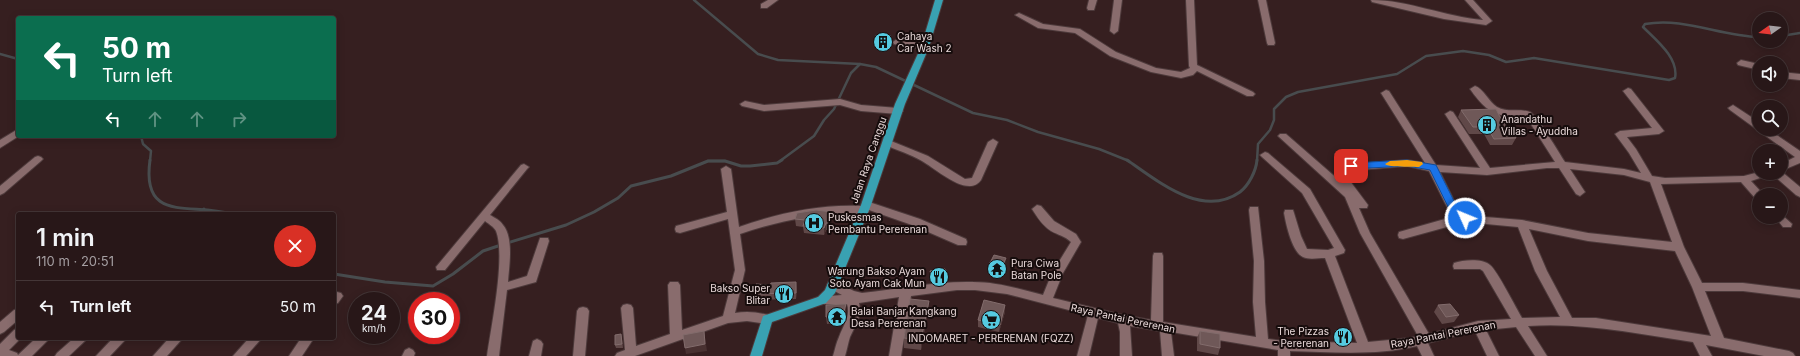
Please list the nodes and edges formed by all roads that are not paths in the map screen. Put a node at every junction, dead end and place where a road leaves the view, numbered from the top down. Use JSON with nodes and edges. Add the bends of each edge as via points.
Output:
{"nodes":[{"id":1,"x":774,"y":0,"type":"edge"},
{"id":2,"x":939,"y":0,"type":"edge"},
{"id":3,"x":1118,"y":0,"type":"edge"},
{"id":4,"x":1190,"y":0,"type":"edge"},
{"id":5,"x":1262,"y":0,"type":"edge"},
{"id":6,"x":1375,"y":0,"type":"edge"},
{"id":7,"x":1468,"y":0,"type":"edge"},
{"id":8,"x":764,"y":6,"type":"dead end"},
{"id":9,"x":1019,"y":15,"type":"dead end"},
{"id":10,"x":1114,"y":31,"type":"dead end"},
{"id":11,"x":897,"y":42,"type":"dead end"},
{"id":12,"x":1271,"y":42,"type":"dead end"},
{"id":13,"x":925,"y":47,"type":"junction"},
{"id":14,"x":1741,"y":63,"type":"dead end"},
{"id":15,"x":1752,"y":65,"type":"edge"},
{"id":16,"x":1196,"y":68,"type":"junction"},
{"id":17,"x":1788,"y":76,"type":"edge"},
{"id":18,"x":1800,"y":77,"type":"edge"},
{"id":19,"x":1475,"y":88,"type":"dead end"},
{"id":20,"x":1628,"y":91,"type":"dead end"},
{"id":21,"x":1386,"y":93,"type":"dead end"},
{"id":22,"x":1250,"y":94,"type":"dead end"},
{"id":23,"x":744,"y":104,"type":"dead end"},
{"id":24,"x":1733,"y":108,"type":"dead end"},
{"id":25,"x":898,"y":111,"type":"junction"},
{"id":26,"x":1450,"y":114,"type":"dead end"},
{"id":27,"x":1752,"y":122,"type":"edge"},
{"id":28,"x":16,"y":133,"type":"edge"},
{"id":29,"x":1283,"y":136,"type":"dead end"},
{"id":30,"x":1772,"y":136,"type":"edge"},
{"id":31,"x":993,"y":142,"type":"dead end"},
{"id":32,"x":888,"y":143,"type":"junction"},
{"id":33,"x":0,"y":145,"type":"edge"},
{"id":34,"x":1340,"y":154,"type":"dead end"},
{"id":35,"x":1265,"y":155,"type":"dead end"},
{"id":36,"x":1800,"y":156,"type":"edge"},
{"id":37,"x":38,"y":159,"type":"dead end"},
{"id":38,"x":1800,"y":159,"type":"edge"},
{"id":39,"x":1788,"y":165,"type":"edge"},
{"id":40,"x":1563,"y":166,"type":"junction"},
{"id":41,"x":524,"y":167,"type":"dead end"},
{"id":42,"x":1358,"y":167,"type":"junction"},
{"id":43,"x":1433,"y":168,"type":"junction"},
{"id":44,"x":726,"y":169,"type":"dead end"},
{"id":45,"x":1487,"y":172,"type":"junction"},
{"id":46,"x":1752,"y":177,"type":"edge"},
{"id":47,"x":1744,"y":179,"type":"junction"},
{"id":48,"x":1651,"y":180,"type":"junction"},
{"id":49,"x":1785,"y":180,"type":"edge"},
{"id":50,"x":1752,"y":188,"type":"edge"},
{"id":51,"x":0,"y":191,"type":"edge"},
{"id":52,"x":1580,"y":192,"type":"dead end"},
{"id":53,"x":1800,"y":193,"type":"edge"},
{"id":54,"x":1362,"y":205,"type":"dead end"},
{"id":55,"x":865,"y":208,"type":"junction"},
{"id":56,"x":1037,"y":209,"type":"dead end"},
{"id":57,"x":1254,"y":210,"type":"dead end"},
{"id":58,"x":1289,"y":213,"type":"dead end"},
{"id":59,"x":733,"y":214,"type":"junction"},
{"id":60,"x":485,"y":216,"type":"junction"},
{"id":61,"x":1458,"y":219,"type":"junction"},
{"id":62,"x":1522,"y":224,"type":"junction"},
{"id":63,"x":680,"y":229,"type":"dead end"},
{"id":64,"x":735,"y":232,"type":"junction"},
{"id":65,"x":1403,"y":235,"type":"dead end"},
{"id":66,"x":544,"y":241,"type":"dead end"},
{"id":67,"x":962,"y":242,"type":"dead end"},
{"id":68,"x":1679,"y":247,"type":"junction"},
{"id":69,"x":1329,"y":254,"type":"junction"},
{"id":70,"x":1158,"y":256,"type":"dead end"},
{"id":71,"x":1458,"y":266,"type":"dead end"},
{"id":72,"x":441,"y":267,"type":"dead end"},
{"id":73,"x":674,"y":285,"type":"dead end"},
{"id":74,"x":834,"y":285,"type":"junction"},
{"id":75,"x":1698,"y":287,"type":"junction"},
{"id":76,"x":501,"y":288,"type":"junction"},
{"id":77,"x":906,"y":292,"type":"junction"},
{"id":78,"x":1800,"y":294,"type":"edge"},
{"id":79,"x":857,"y":298,"type":"junction"},
{"id":80,"x":822,"y":300,"type":"junction"},
{"id":81,"x":1046,"y":301,"type":"junction"},
{"id":82,"x":627,"y":308,"type":"dead end"},
{"id":83,"x":583,"y":311,"type":"dead end"},
{"id":84,"x":1094,"y":313,"type":"junction"},
{"id":85,"x":16,"y":315,"type":"edge"},
{"id":86,"x":728,"y":319,"type":"junction"},
{"id":87,"x":767,"y":319,"type":"junction"},
{"id":88,"x":1123,"y":320,"type":"junction"},
{"id":89,"x":1568,"y":321,"type":"junction"},
{"id":90,"x":1518,"y":322,"type":"junction"},
{"id":91,"x":1161,"y":325,"type":"junction"},
{"id":92,"x":1478,"y":326,"type":"junction"},
{"id":93,"x":0,"y":329,"type":"edge"},
{"id":94,"x":16,"y":335,"type":"edge"},
{"id":95,"x":676,"y":337,"type":"junction"},
{"id":96,"x":1697,"y":338,"type":"junction"},
{"id":97,"x":1423,"y":339,"type":"junction"},
{"id":98,"x":42,"y":340,"type":"edge"},
{"id":99,"x":80,"y":340,"type":"edge"},
{"id":100,"x":119,"y":340,"type":"edge"},
{"id":101,"x":175,"y":340,"type":"edge"},
{"id":102,"x":254,"y":340,"type":"edge"},
{"id":103,"x":307,"y":340,"type":"edge"},
{"id":104,"x":1719,"y":342,"type":"junction"},
{"id":105,"x":1262,"y":343,"type":"junction"},
{"id":106,"x":537,"y":344,"type":"dead end"},
{"id":107,"x":1373,"y":350,"type":"edge"},
{"id":108,"x":1284,"y":351,"type":"edge"},
{"id":109,"x":0,"y":352,"type":"edge"},
{"id":110,"x":626,"y":354,"type":"edge"},
{"id":111,"x":13,"y":356,"type":"edge"},
{"id":112,"x":24,"y":356,"type":"edge"},
{"id":113,"x":61,"y":356,"type":"edge"},
{"id":114,"x":102,"y":356,"type":"edge"},
{"id":115,"x":159,"y":356,"type":"edge"},
{"id":116,"x":239,"y":356,"type":"edge"},
{"id":117,"x":295,"y":356,"type":"edge"},
{"id":118,"x":493,"y":356,"type":"edge"},
{"id":119,"x":535,"y":356,"type":"edge"},
{"id":120,"x":579,"y":356,"type":"edge"},
{"id":121,"x":756,"y":356,"type":"edge"},
{"id":122,"x":839,"y":356,"type":"edge"},
{"id":123,"x":895,"y":356,"type":"edge"},
{"id":124,"x":1083,"y":356,"type":"edge"},
{"id":125,"x":1126,"y":356,"type":"edge"},
{"id":126,"x":1168,"y":356,"type":"edge"},
{"id":127,"x":1428,"y":356,"type":"edge"},
{"id":128,"x":1494,"y":356,"type":"edge"},
{"id":129,"x":1541,"y":356,"type":"edge"},
{"id":130,"x":1706,"y":356,"type":"edge"},
{"id":131,"x":1789,"y":356,"type":"edge"}],
"edges":[{"from":1,"to":8,"type":"street"},
{"from":2,"to":13,"type":"main road","name":"Jalan Raya Canggu"},
{"from":3,"to":10,"type":"street"},
{"from":4,"to":16,"type":"street","via":[[1193,64]]},
{"from":5,"to":12,"type":"street"},
{"from":6,"to":7,"type":"street","via":[[1441,17],[1486,23],[1488,21]]},
{"from":9,"to":16,"type":"street","via":[[1041,26],[1077,32],[1113,54],[1154,70],[1181,75]]},
{"from":11,"to":13,"type":"street"},
{"from":13,"to":25,"type":"main road","name":"Jalan Raya Canggu"},
{"from":14,"to":15,"type":"street"},
{"from":16,"to":22,"type":"street"},
{"from":17,"to":18,"type":"street"},
{"from":19,"to":40,"type":"street","via":[[1480,96],[1498,111],[1530,116]]},
{"from":20,"to":48,"type":"street","via":[[1659,131],[1620,134]]},
{"from":21,"to":43,"type":"street"},
{"from":23,"to":25,"type":"street","via":[[764,108],[840,102],[861,108]]},
{"from":24,"to":27,"type":"street"},
{"from":25,"to":32,"type":"main road","name":"Jalan Raya Canggu"},
{"from":26,"to":45,"type":"street"},
{"from":28,"to":33,"type":"street"},
{"from":29,"to":97,"type":"street","via":[[1348,195],[1365,233]]},
{"from":30,"to":36,"type":"street"},
{"from":31,"to":32,"type":"street","via":[[976,180],[969,183],[962,182],[926,158]]},
{"from":32,"to":55,"type":"main road","name":"Jalan Raya Canggu"},
{"from":34,"to":42,"type":"street","via":[[1351,166]]},
{"from":35,"to":69,"type":"street","via":[[1306,191],[1340,250]]},
{"from":37,"to":51,"type":"street"},
{"from":38,"to":39,"type":"street"},
{"from":40,"to":45,"type":"street","via":[[1547,165]]},
{"from":40,"to":48,"type":"street","via":[[1624,172]]},
{"from":40,"to":52,"type":"street"},
{"from":41,"to":60,"type":"street"},
{"from":42,"to":43,"type":"street","via":[[1407,163]]},
{"from":42,"to":54,"type":"street","via":[[1346,175],[1345,182]]},
{"from":43,"to":45,"type":"street"},
{"from":43,"to":61,"type":"street"},
{"from":44,"to":59,"type":"street"},
{"from":46,"to":47,"type":"street"},
{"from":47,"to":48,"type":"street"},
{"from":47,"to":50,"type":"street"},
{"from":48,"to":68,"type":"street"},
{"from":49,"to":53,"type":"street"},
{"from":55,"to":64,"type":"street","via":[[817,210],[768,221]]},
{"from":55,"to":67,"type":"street","via":[[916,222]]},
{"from":55,"to":74,"type":"main road","name":"Jalan Raya Canggu"},
{"from":56,"to":81,"type":"street","via":[[1054,227],[1071,236],[1076,242]]},
{"from":57,"to":105,"type":"street"},
{"from":58,"to":69,"type":"street","via":[[1303,252]]},
{"from":59,"to":63,"type":"street"},
{"from":59,"to":64,"type":"street"},
{"from":60,"to":72,"type":"street"},
{"from":60,"to":76,"type":"street","via":[[500,230],[503,268]]},
{"from":61,"to":62,"type":"street"},
{"from":61,"to":65,"type":"street"},
{"from":62,"to":68,"type":"street","via":[[1588,237]]},
{"from":62,"to":89,"type":"street","via":[[1541,271]]},
{"from":64,"to":86,"type":"street","via":[[740,270]]},
{"from":66,"to":76,"type":"street","via":[[532,279]]},
{"from":68,"to":75,"type":"street"},
{"from":69,"to":107,"type":"street"},
{"from":70,"to":91,"type":"street"},
{"from":71,"to":90,"type":"street","via":[[1487,268]]},
{"from":73,"to":95,"type":"street"},
{"from":74,"to":79,"type":"street","name":"Raya Pantai Pererenan"},
{"from":74,"to":80,"type":"main road","name":"Jalan Raya Canggu"},
{"from":75,"to":78,"type":"street","via":[[1743,287]]},
{"from":75,"to":104,"type":"street"},
{"from":76,"to":118,"type":"street"},
{"from":77,"to":79,"type":"street","name":"Raya Pantai Pererenan"},
{"from":77,"to":81,"type":"street","name":"Raya Pantai Pererenan","via":[[975,286]]},
{"from":77,"to":123,"type":"street"},
{"from":79,"to":80,"type":"street","name":"Raya Pantai Pererenan"},
{"from":79,"to":122,"type":"street","via":[[854,316]]},
{"from":80,"to":87,"type":"main road"},
{"from":81,"to":84,"type":"street","name":"Raya Pantai Pererenan"},
{"from":82,"to":110,"type":"street"},
{"from":83,"to":120,"type":"street"},
{"from":84,"to":88,"type":"street","name":"Raya Pantai Pererenan"},
{"from":84,"to":124,"type":"street"},
{"from":85,"to":93,"type":"street"},
{"from":86,"to":87,"type":"street","via":[[747,316]]},
{"from":86,"to":95,"type":"street"},
{"from":87,"to":121,"type":"main road"},
{"from":88,"to":91,"type":"street","name":"Raya Pantai Pererenan"},
{"from":88,"to":125,"type":"street"},
{"from":89,"to":90,"type":"street","name":"Raya Pantai Pererenan"},
{"from":89,"to":96,"type":"street","name":"Raya Pantai Pererenan"},
{"from":90,"to":92,"type":"street","name":"Raya Pantai Pererenan"},
{"from":90,"to":129,"type":"street"},
{"from":91,"to":105,"type":"street","name":"Raya Pantai Pererenan"},
{"from":91,"to":126,"type":"street"},
{"from":92,"to":97,"type":"street","name":"Raya Pantai Pererenan"},
{"from":92,"to":128,"type":"street"},
{"from":94,"to":109,"type":"street"},
{"from":95,"to":110,"type":"street"},
{"from":96,"to":104,"type":"street","name":"Raya Pantai Pererenan"},
{"from":96,"to":130,"type":"street"},
{"from":97,"to":107,"type":"street","name":"Raya Pantai Pererenan"},
{"from":97,"to":127,"type":"street"},
{"from":98,"to":112,"type":"street"},
{"from":99,"to":113,"type":"street"},
{"from":100,"to":114,"type":"street"},
{"from":101,"to":115,"type":"street"},
{"from":102,"to":116,"type":"street"},
{"from":103,"to":117,"type":"street"},
{"from":104,"to":131,"type":"street","name":"Raya Pantai Pererenan"},
{"from":105,"to":108,"type":"street","name":"Raya Pantai Pererenan"},
{"from":106,"to":119,"type":"street"},
{"from":107,"to":108,"type":"street","name":"Raya Pantai Pererenan","via":[[1342,348]]},
{"from":109,"to":111,"type":"street"}]}
